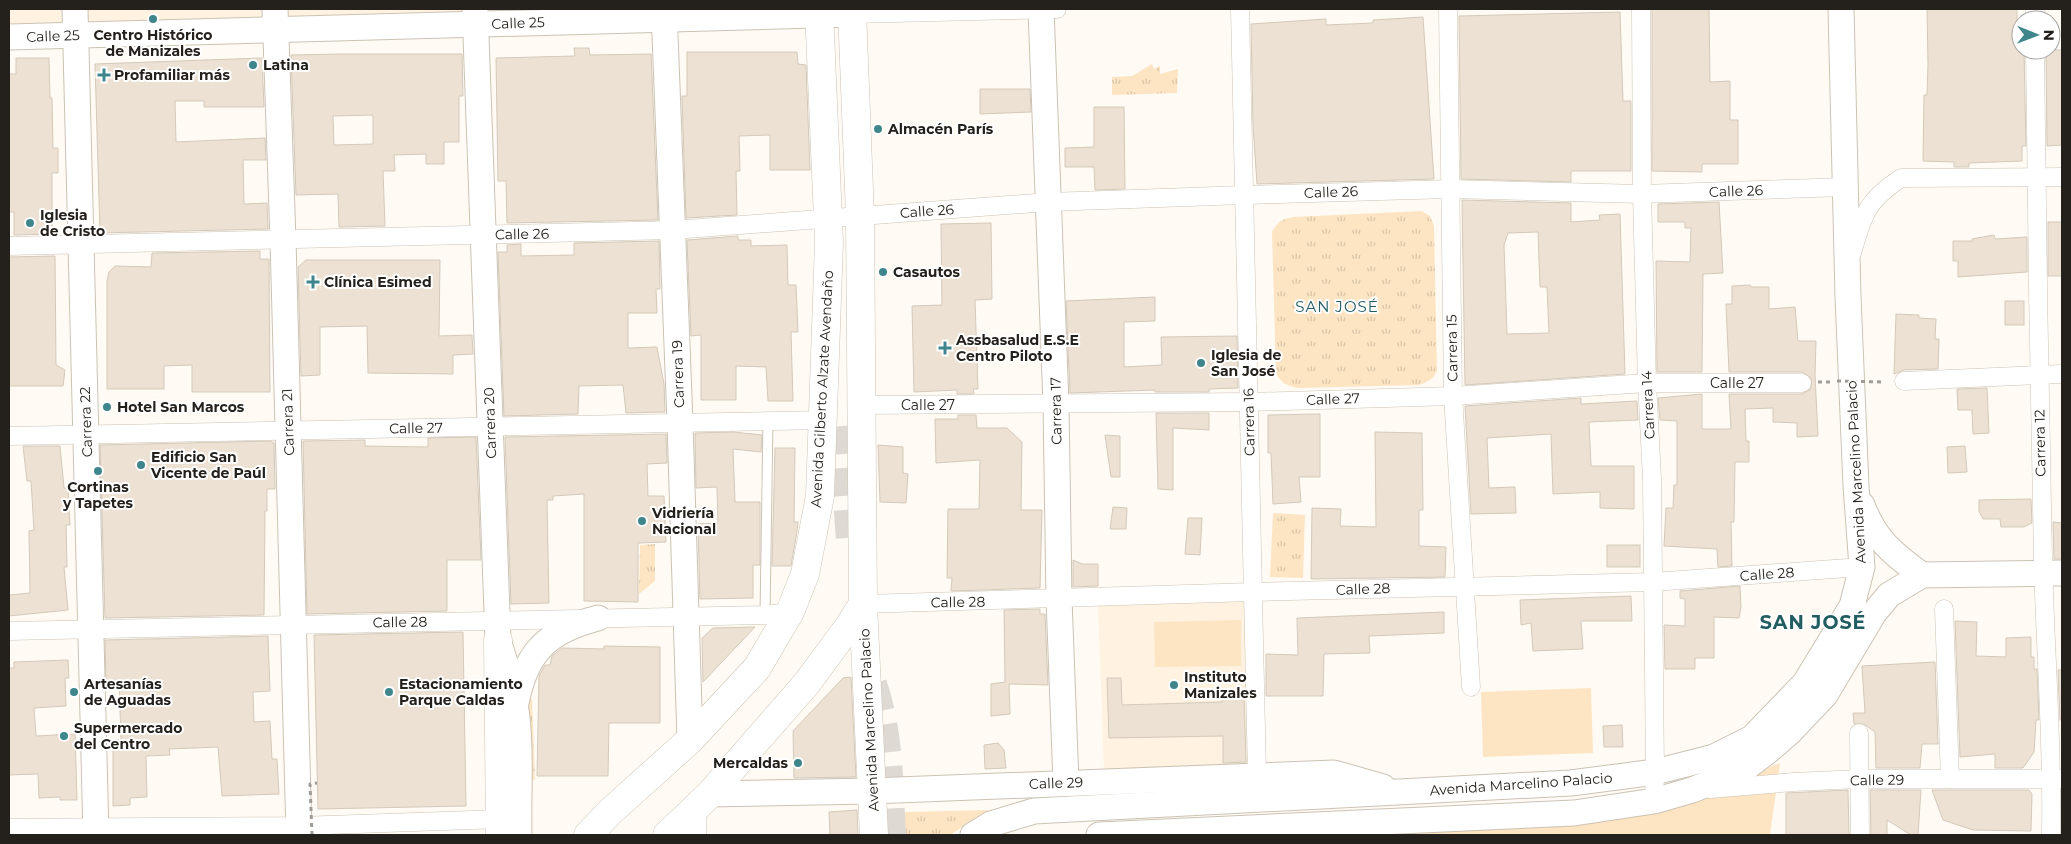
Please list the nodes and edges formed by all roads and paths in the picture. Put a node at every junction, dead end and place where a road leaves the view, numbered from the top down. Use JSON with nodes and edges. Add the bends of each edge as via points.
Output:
{"nodes":[{"id":1,"x":75,"y":9,"type":"edge"},
{"id":2,"x":1041,"y":9,"type":"edge"},
{"id":3,"x":1057,"y":9,"type":"edge"},
{"id":4,"x":1240,"y":9,"type":"edge"},
{"id":5,"x":1448,"y":9,"type":"edge"},
{"id":6,"x":1641,"y":9,"type":"edge"},
{"id":7,"x":1841,"y":9,"type":"edge"},
{"id":8,"x":819,"y":12,"type":"edge"},
{"id":9,"x":852,"y":12,"type":"edge"},
{"id":10,"x":664,"y":14,"type":"edge"},
{"id":11,"x":576,"y":15,"type":"edge"},
{"id":12,"x":476,"y":16,"type":"edge"},
{"id":13,"x":275,"y":19,"type":"edge"},
{"id":14,"x":75,"y":36,"type":"junction"},
{"id":15,"x":9,"y":38,"type":"edge"},
{"id":16,"x":2035,"y":60,"type":"edge"},
{"id":17,"x":2062,"y":176,"type":"edge"},
{"id":18,"x":2036,"y":178,"type":"junction"},
{"id":19,"x":1845,"y":187,"type":"junction"},
{"id":20,"x":1450,"y":189,"type":"junction"},
{"id":21,"x":1642,"y":194,"type":"junction"},
{"id":22,"x":1244,"y":195,"type":"junction"},
{"id":23,"x":1049,"y":202,"type":"junction"},
{"id":24,"x":860,"y":216,"type":"junction"},
{"id":25,"x":673,"y":230,"type":"junction"},
{"id":26,"x":828,"y":231,"type":"junction"},
{"id":27,"x":483,"y":235,"type":"junction"},
{"id":28,"x":283,"y":240,"type":"junction"},
{"id":29,"x":81,"y":244,"type":"junction"},
{"id":30,"x":9,"y":246,"type":"edge"},
{"id":31,"x":1847,"y":269,"type":"junction"},
{"id":32,"x":2062,"y":374,"type":"edge"},
{"id":33,"x":2038,"y":375,"type":"junction"},
{"id":34,"x":1904,"y":380,"type":"dead end"},
{"id":35,"x":1837,"y":382,"type":"dead end"},
{"id":36,"x":1884,"y":382,"type":"dead end"},
{"id":37,"x":1647,"y":383,"type":"junction"},
{"id":38,"x":1802,"y":383,"type":"dead end"},
{"id":39,"x":1453,"y":396,"type":"junction"},
{"id":40,"x":1249,"y":402,"type":"junction"},
{"id":41,"x":1056,"y":404,"type":"junction"},
{"id":42,"x":863,"y":405,"type":"junction"},
{"id":43,"x":768,"y":421,"type":"junction"},
{"id":44,"x":680,"y":423,"type":"junction"},
{"id":45,"x":833,"y":423,"type":"junction"},
{"id":46,"x":490,"y":426,"type":"junction"},
{"id":47,"x":288,"y":431,"type":"junction"},
{"id":48,"x":86,"y":435,"type":"junction"},
{"id":49,"x":9,"y":436,"type":"edge"},
{"id":50,"x":1856,"y":486,"type":"junction"},
{"id":51,"x":1862,"y":567,"type":"junction"},
{"id":52,"x":2053,"y":574,"type":"edge"},
{"id":53,"x":1922,"y":575,"type":"junction"},
{"id":54,"x":1653,"y":582,"type":"junction"},
{"id":55,"x":1464,"y":586,"type":"junction"},
{"id":56,"x":1253,"y":592,"type":"junction"},
{"id":57,"x":1059,"y":599,"type":"junction"},
{"id":58,"x":863,"y":604,"type":"junction"},
{"id":59,"x":1944,"y":609,"type":"dead end"},
{"id":60,"x":778,"y":613,"type":"junction"},
{"id":61,"x":686,"y":616,"type":"junction"},
{"id":62,"x":598,"y":618,"type":"junction"},
{"id":63,"x":294,"y":625,"type":"junction"},
{"id":64,"x":91,"y":630,"type":"junction"},
{"id":65,"x":497,"y":630,"type":"junction"},
{"id":66,"x":9,"y":631,"type":"edge"},
{"id":67,"x":1471,"y":687,"type":"dead end"},
{"id":68,"x":516,"y":706,"type":"junction"},
{"id":69,"x":1859,"y":733,"type":"dead end"},
{"id":70,"x":690,"y":740,"type":"junction"},
{"id":71,"x":1655,"y":772,"type":"junction"},
{"id":72,"x":1257,"y":775,"type":"junction"},
{"id":73,"x":1860,"y":779,"type":"junction"},
{"id":74,"x":1950,"y":779,"type":"junction"},
{"id":75,"x":2057,"y":779,"type":"edge"},
{"id":76,"x":317,"y":783,"type":"dead end"},
{"id":77,"x":1066,"y":783,"type":"junction"},
{"id":78,"x":1692,"y":790,"type":"junction"},
{"id":79,"x":872,"y":791,"type":"junction"},
{"id":80,"x":1400,"y":792,"type":"junction"},
{"id":81,"x":1255,"y":800,"type":"junction"},
{"id":82,"x":703,"y":801,"type":"junction"},
{"id":83,"x":1654,"y":801,"type":"junction"},
{"id":84,"x":9,"y":828,"type":"edge"},
{"id":85,"x":506,"y":830,"type":"edge"},
{"id":86,"x":96,"y":831,"type":"edge"},
{"id":87,"x":303,"y":832,"type":"edge"},
{"id":88,"x":1255,"y":832,"type":"edge"},
{"id":89,"x":588,"y":835,"type":"edge"},
{"id":90,"x":667,"y":835,"type":"edge"},
{"id":91,"x":697,"y":835,"type":"edge"},
{"id":92,"x":874,"y":835,"type":"edge"},
{"id":93,"x":973,"y":835,"type":"edge"},
{"id":94,"x":1100,"y":835,"type":"edge"},
{"id":95,"x":1860,"y":835,"type":"edge"},
{"id":96,"x":2050,"y":835,"type":"edge"}],
"edges":[{"from":1,"to":14,"type":"main road","name":"Carrera 22"},
{"from":2,"to":3,"type":"street","name":"Calle 25"},
{"from":2,"to":9,"type":"street","name":"Calle 25"},
{"from":2,"to":23,"type":"main road","name":"Carrera 17"},
{"from":4,"to":22,"type":"street","name":"Carrera 16"},
{"from":5,"to":20,"type":"street","name":"Carrera 15"},
{"from":6,"to":21,"type":"street","name":"Carrera 14"},
{"from":7,"to":19,"type":"main road","name":"Avenida Marcelino Palacio"},
{"from":8,"to":9,"type":"main road","name":"Calle 25"},
{"from":8,"to":10,"type":"main road","name":"Calle 25"},
{"from":8,"to":26,"type":"main road","name":"Avenida Gilberto Alzate Avendaño"},
{"from":9,"to":24,"type":"main road"},
{"from":10,"to":11,"type":"main road","name":"Calle 25"},
{"from":10,"to":25,"type":"main road","name":"Carrera 19"},
{"from":11,"to":12,"type":"main road","name":"Calle 25"},
{"from":12,"to":13,"type":"main road","name":"Calle 25"},
{"from":12,"to":27,"type":"main road","name":"Carrera 20"},
{"from":13,"to":14,"type":"main road","name":"Calle 25"},
{"from":13,"to":28,"type":"main road","name":"Carrera 21"},
{"from":14,"to":15,"type":"main road","name":"Calle 25"},
{"from":14,"to":29,"type":"main road","name":"Carrera 22"},
{"from":16,"to":18,"type":"street","name":"Carrera 12"},
{"from":17,"to":18,"type":"street"},
{"from":18,"to":31,"type":"street","via":[[1901,178],[1868,206]]},
{"from":18,"to":33,"type":"street","name":"Carrera 12"},
{"from":19,"to":21,"type":"street","name":"Calle 26"},
{"from":19,"to":31,"type":"main road","name":"Avenida Marcelino Palacio"},
{"from":20,"to":21,"type":"street","name":"Calle 26"},
{"from":20,"to":22,"type":"street","name":"Calle 26"},
{"from":20,"to":39,"type":"street","name":"Carrera 15"},
{"from":21,"to":37,"type":"street","name":"Carrera 14"},
{"from":22,"to":23,"type":"street","name":"Calle 26"},
{"from":22,"to":40,"type":"street","name":"Carrera 16"},
{"from":23,"to":24,"type":"street","name":"Calle 26"},
{"from":23,"to":41,"type":"main road","name":"Carrera 17"},
{"from":24,"to":26,"type":"street","name":"Calle 26"},
{"from":24,"to":42,"type":"main road"},
{"from":25,"to":26,"type":"street","name":"Calle 26"},
{"from":25,"to":27,"type":"street","name":"Calle 26"},
{"from":25,"to":44,"type":"main road","name":"Carrera 19"},
{"from":26,"to":45,"type":"main road","name":"Avenida Gilberto Alzate Avendaño"},
{"from":27,"to":28,"type":"street","name":"Calle 26"},
{"from":27,"to":46,"type":"main road","name":"Carrera 20"},
{"from":28,"to":29,"type":"street","name":"Calle 26"},
{"from":28,"to":47,"type":"main road","name":"Carrera 21"},
{"from":29,"to":30,"type":"street","name":"Calle 26"},
{"from":29,"to":48,"type":"main road","name":"Carrera 22"},
{"from":31,"to":50,"type":"main road","name":"Avenida Marcelino Palacio"},
{"from":32,"to":33,"type":"street"},
{"from":33,"to":34,"type":"street"},
{"from":33,"to":52,"type":"street","name":"Carrera 12"},
{"from":35,"to":36,"type":"path","bridge":true},
{"from":37,"to":38,"type":"street","name":"Calle 27"},
{"from":37,"to":39,"type":"street","name":"Calle 27"},
{"from":37,"to":54,"type":"street","name":"Carrera 14"},
{"from":39,"to":40,"type":"street","name":"Calle 27"},
{"from":39,"to":55,"type":"street","name":"Carrera 15"},
{"from":40,"to":41,"type":"street","name":"Calle 27"},
{"from":40,"to":56,"type":"street","name":"Carrera 16"},
{"from":41,"to":42,"type":"street","name":"Calle 27"},
{"from":41,"to":57,"type":"main road","name":"Carrera 17"},
{"from":42,"to":58,"type":"main road"},
{"from":43,"to":44,"type":"street","name":"Calle 27"},
{"from":43,"to":45,"type":"street","name":"Calle 27"},
{"from":43,"to":60,"type":"lane"},
{"from":44,"to":46,"type":"street","name":"Calle 27"},
{"from":44,"to":61,"type":"main road","name":"Carrera 19"},
{"from":45,"to":60,"type":"main road","name":"Avenida Gilberto Alzate Avendaño","via":[[805,574]]},
{"from":46,"to":47,"type":"street","name":"Calle 27"},
{"from":46,"to":65,"type":"main road","name":"Carrera 20"},
{"from":47,"to":48,"type":"street","name":"Calle 27"},
{"from":47,"to":63,"type":"main road","name":"Carrera 21"},
{"from":48,"to":49,"type":"street","name":"Calle 27"},
{"from":48,"to":64,"type":"main road","name":"Carrera 22"},
{"from":50,"to":51,"type":"main road","name":"Avenida Marcelino Palacio"},
{"from":50,"to":53,"type":"main road","via":[[1868,522],[1891,552]]},
{"from":51,"to":54,"type":"street","name":"Calle 28"},
{"from":51,"to":71,"type":"main road","name":"Avenida Marcelino Palacio","via":[[1852,606],[1805,684],[1752,738],[1714,756]]},
{"from":52,"to":53,"type":"main road"},
{"from":52,"to":75,"type":"street","name":"Carrera 12"},
{"from":53,"to":78,"type":"main road","via":[[1890,595],[1874,613],[1825,695],[1790,732],[1743,770]]},
{"from":54,"to":55,"type":"street","name":"Calle 28"},
{"from":54,"to":71,"type":"street","name":"Carrera 14"},
{"from":55,"to":56,"type":"street","name":"Calle 28"},
{"from":55,"to":67,"type":"street","name":"Carrera 15"},
{"from":56,"to":57,"type":"street","name":"Calle 28"},
{"from":56,"to":72,"type":"street","name":"Carrera 16"},
{"from":57,"to":58,"type":"street","name":"Calle 28"},
{"from":57,"to":77,"type":"main road","name":"Carrera 17"},
{"from":58,"to":79,"type":"main road","name":"Avenida Marcelino Palacio"},
{"from":58,"to":82,"type":"main road","via":[[807,683]]},
{"from":59,"to":74,"type":"street"},
{"from":60,"to":61,"type":"street","name":"Calle 28"},
{"from":60,"to":70,"type":"main road","name":"Avenida Gilberto Alzate Avendaño","via":[[758,668]]},
{"from":61,"to":62,"type":"street","name":"Calle 28"},
{"from":61,"to":70,"type":"main road","name":"Carrera 19"},
{"from":62,"to":65,"type":"street","name":"Calle 28"},
{"from":62,"to":68,"type":"main road","via":[[573,624],[550,638],[532,656],[521,680]]},
{"from":63,"to":64,"type":"street","name":"Calle 28"},
{"from":63,"to":65,"type":"street","name":"Calle 28"},
{"from":63,"to":87,"type":"main road","name":"Carrera 21"},
{"from":64,"to":66,"type":"street","name":"Calle 28"},
{"from":64,"to":86,"type":"main road","name":"Carrera 22"},
{"from":65,"to":68,"type":"main road","name":"Carrera 20"},
{"from":65,"to":85,"type":"main road"},
{"from":68,"to":85,"type":"main road","name":"Carrera 20","via":[[518,733]]},
{"from":69,"to":73,"type":"street"},
{"from":70,"to":89,"type":"main road","name":"Avenida Gilberto Alzate Avendaño"},
{"from":71,"to":80,"type":"main road","name":"Avenida Marcelino Palacio","via":[[1571,783]]},
{"from":71,"to":83,"type":"street","name":"Carrera 14"},
{"from":72,"to":77,"type":"main road","name":"Calle 29"},
{"from":72,"to":80,"type":"main road","name":"Calle 29","via":[[1334,773]]},
{"from":73,"to":74,"type":"street","name":"Calle 29"},
{"from":73,"to":78,"type":"street","name":"Calle 29"},
{"from":73,"to":95,"type":"street"},
{"from":74,"to":75,"type":"street","name":"Calle 29"},
{"from":75,"to":96,"type":"street","name":"Carrera 12"},
{"from":76,"to":87,"type":"path","bridge":true,"via":[[310,784]]},
{"from":77,"to":79,"type":"main road","name":"Calle 29"},
{"from":78,"to":83,"type":"main road"},
{"from":79,"to":82,"type":"main road","name":"Calle 29"},
{"from":79,"to":92,"type":"main road","name":"Avenida Marcelino Palacio"},
{"from":80,"to":81,"type":"main road","name":"Avenida Marcelino Palacio"},
{"from":81,"to":88,"type":"street"},
{"from":81,"to":93,"type":"main road","name":"Avenida Marcelino Palacio","via":[[1034,811],[991,824]]},
{"from":82,"to":90,"type":"main road"},
{"from":82,"to":91,"type":"street"},
{"from":83,"to":88,"type":"main road","via":[[1574,813]]},
{"from":84,"to":86,"type":"street"},
{"from":85,"to":87,"type":"street"},
{"from":86,"to":87,"type":"street"},
{"from":88,"to":94,"type":"main road"}]}
